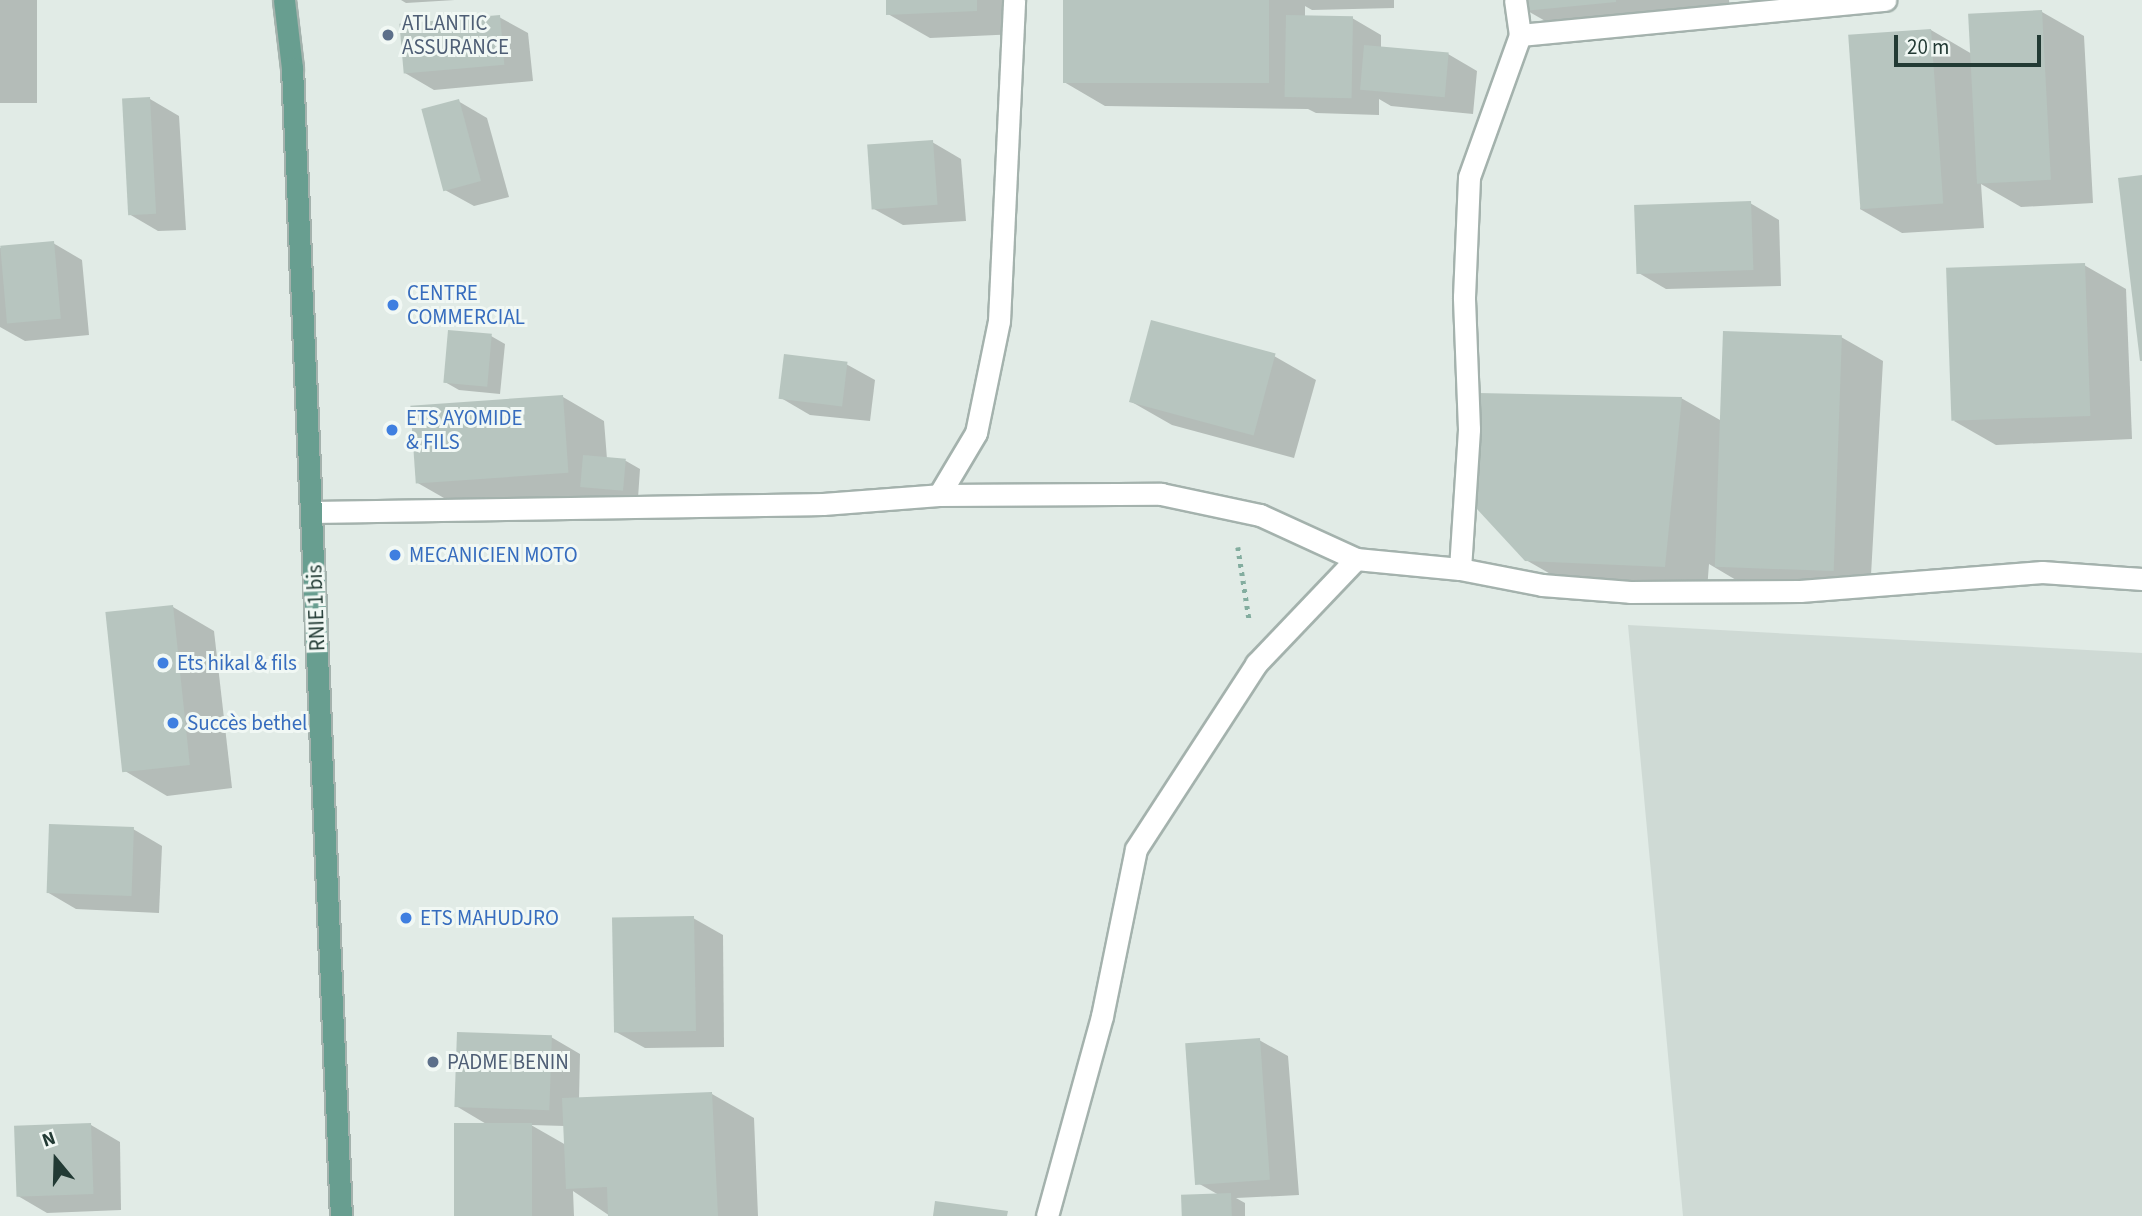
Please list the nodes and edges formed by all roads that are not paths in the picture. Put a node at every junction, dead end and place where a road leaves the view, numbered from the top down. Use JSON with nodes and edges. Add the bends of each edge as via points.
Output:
{"nodes":[{"id":1,"x":284,"y":0,"type":"edge"},
{"id":2,"x":1014,"y":0,"type":"edge"},
{"id":3,"x":1516,"y":0,"type":"edge"},
{"id":4,"x":1885,"y":0,"type":"edge"},
{"id":5,"x":1520,"y":35,"type":"junction"},
{"id":6,"x":940,"y":495,"type":"junction"},
{"id":7,"x":312,"y":512,"type":"junction"},
{"id":8,"x":1356,"y":559,"type":"junction"},
{"id":9,"x":1460,"y":569,"type":"junction"},
{"id":10,"x":2142,"y":579,"type":"edge"},
{"id":11,"x":341,"y":1216,"type":"edge"},
{"id":12,"x":1047,"y":1216,"type":"edge"}],
"edges":[{"from":1,"to":7,"type":"main road","name":"RNIE 1 bis","via":[[292,68]]},
{"from":2,"to":6,"type":"street","via":[[999,321],[976,433]]},
{"from":3,"to":5,"type":"street"},
{"from":4,"to":5,"type":"street"},
{"from":5,"to":9,"type":"street","via":[[1469,177],[1464,297],[1469,429]]},
{"from":6,"to":7,"type":"street","via":[[823,504]]},
{"from":6,"to":8,"type":"street","via":[[1161,494],[1260,515]]},
{"from":7,"to":11,"type":"main road","name":"RNIE 1 bis"},
{"from":8,"to":9,"type":"street"},
{"from":8,"to":12,"type":"street","via":[[1256,664],[1136,849],[1102,1016]]},
{"from":9,"to":10,"type":"street","via":[[1542,585],[1630,593],[1800,591],[2042,572]]}]}
